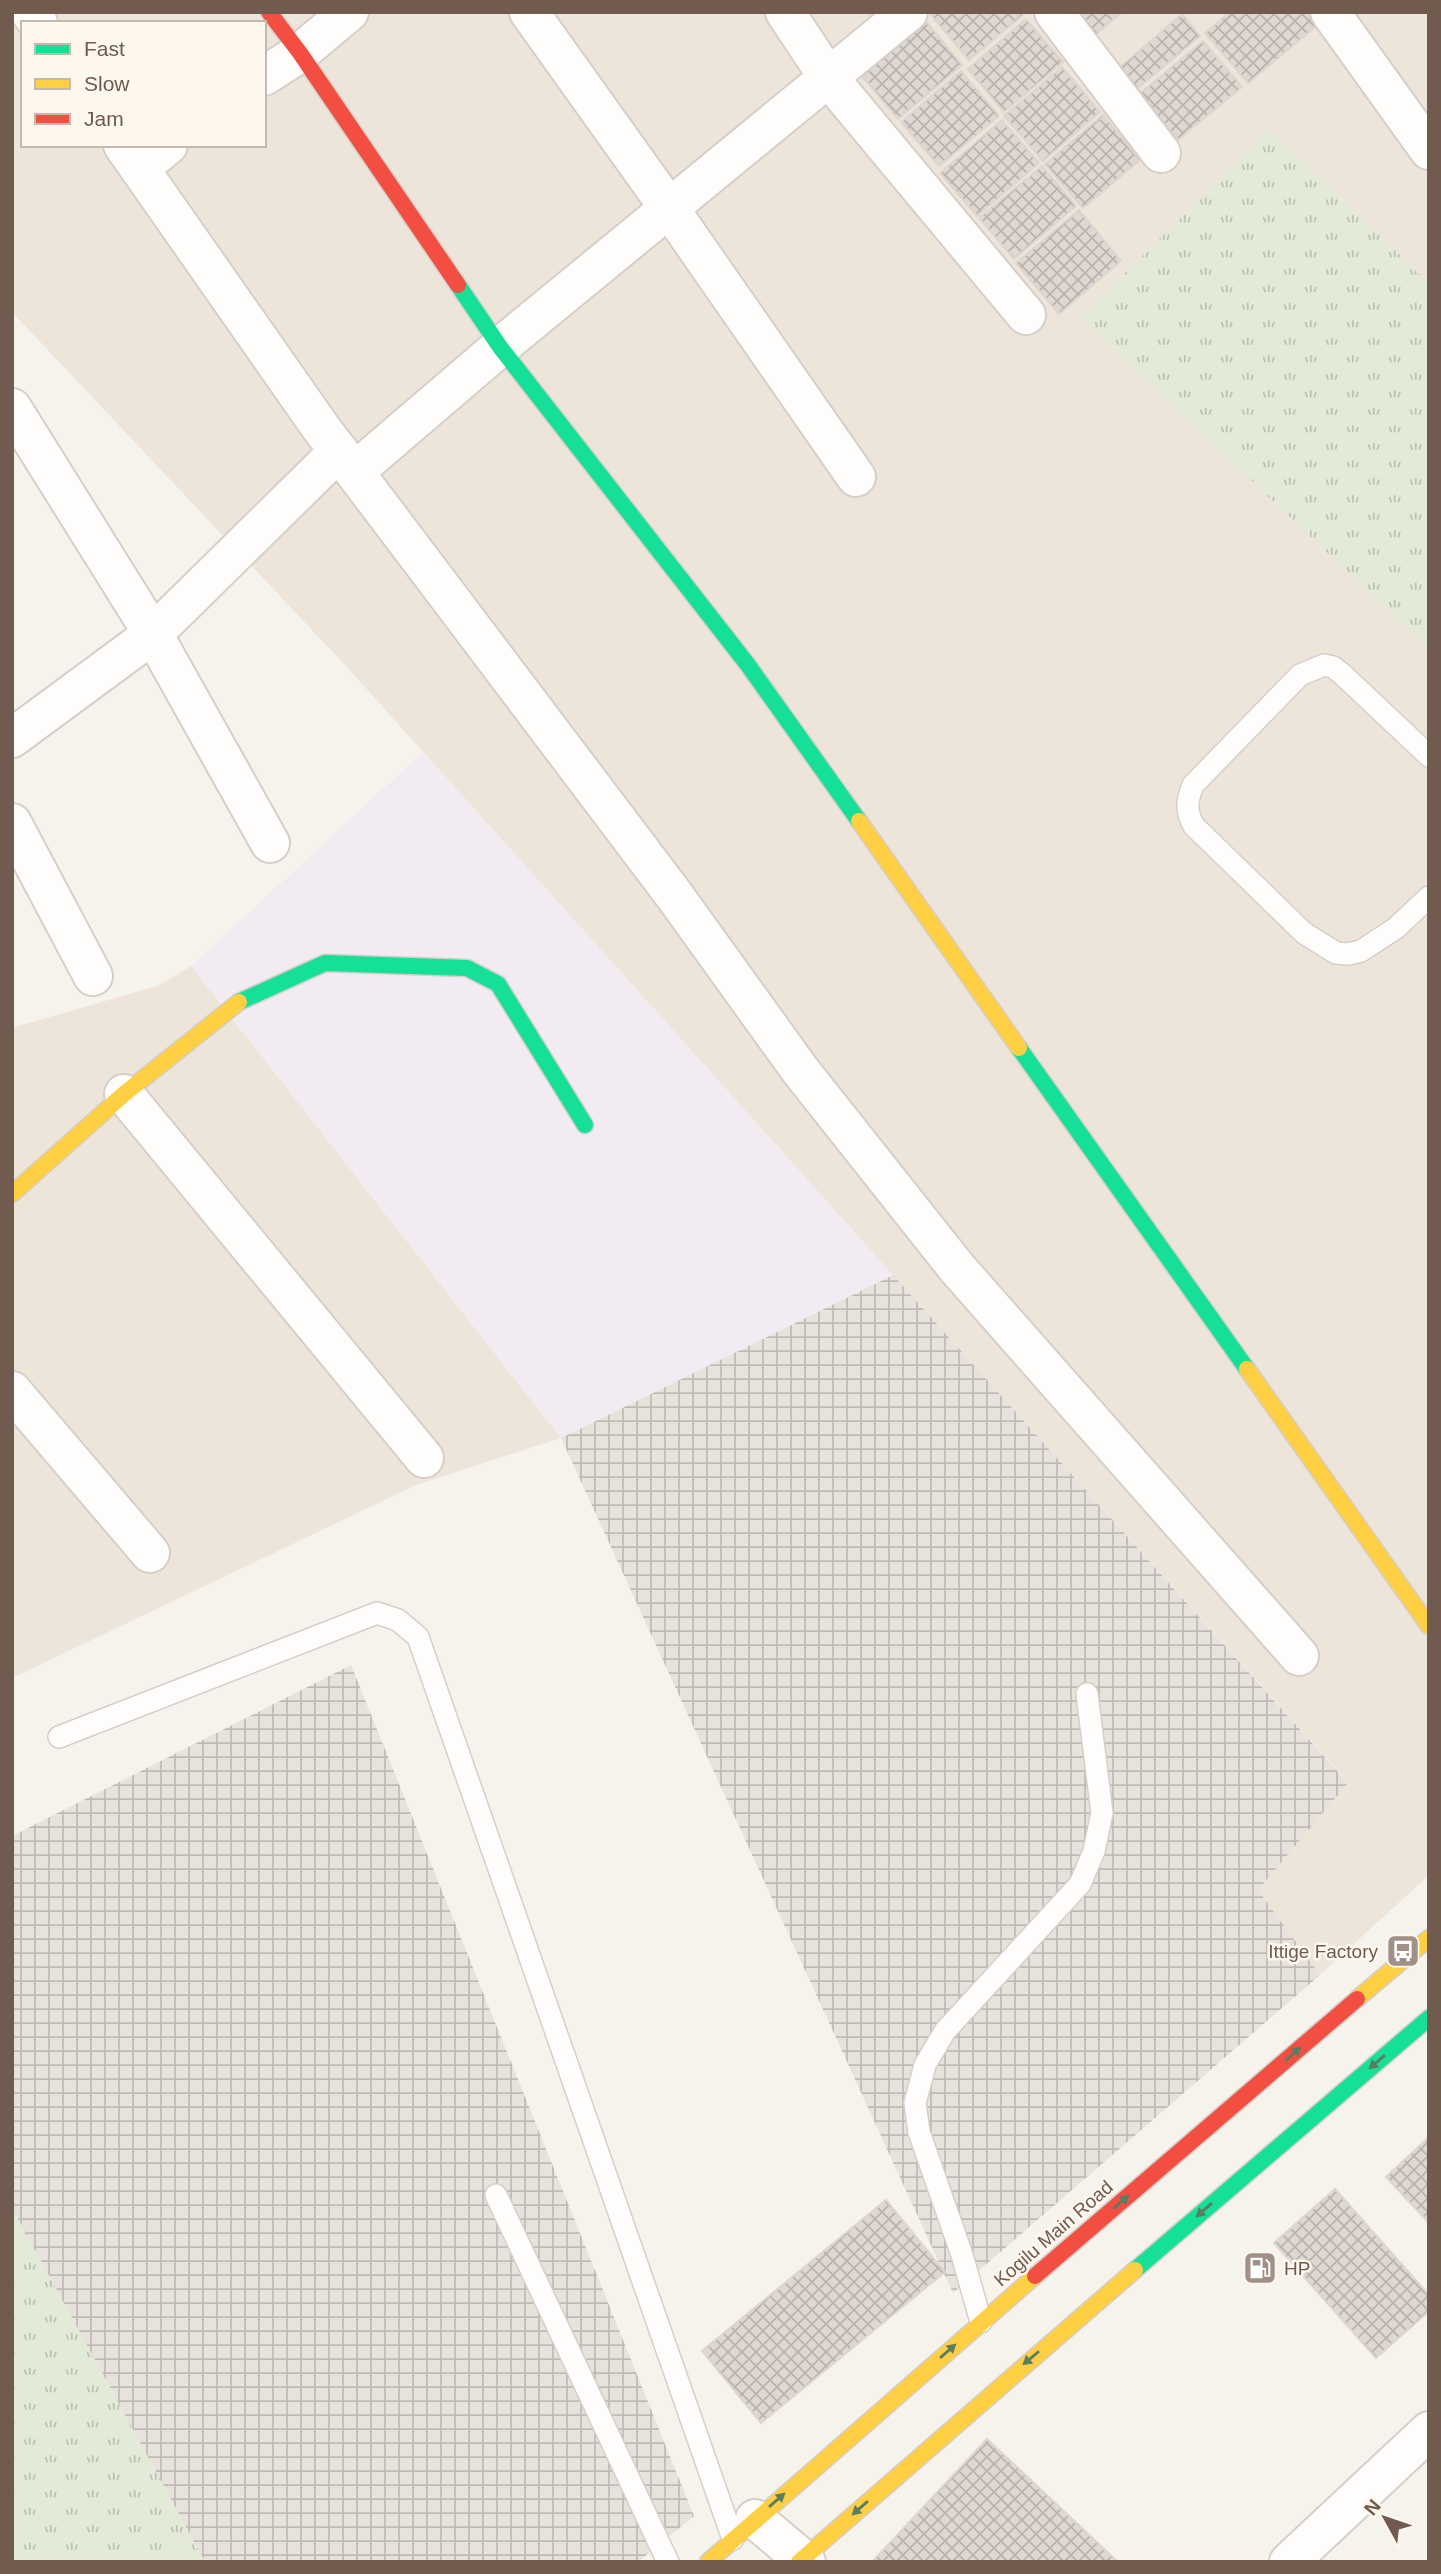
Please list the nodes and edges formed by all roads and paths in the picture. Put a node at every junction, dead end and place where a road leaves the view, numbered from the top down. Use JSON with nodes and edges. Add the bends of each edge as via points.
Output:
{"nodes":[{"id":1,"x":269,"y":12,"type":"edge"},
{"id":2,"x":349,"y":12,"type":"edge"},
{"id":3,"x":529,"y":12,"type":"edge"},
{"id":4,"x":785,"y":12,"type":"edge"},
{"id":5,"x":908,"y":12,"type":"edge"},
{"id":6,"x":1054,"y":12,"type":"edge"},
{"id":7,"x":1330,"y":12,"type":"edge"},
{"id":8,"x":300,"y":53,"type":"junction"},
{"id":9,"x":266,"y":75,"type":"edge"},
{"id":10,"x":828,"y":77,"type":"junction"},
{"id":11,"x":1429,"y":150,"type":"edge"},
{"id":12,"x":144,"y":153,"type":"edge"},
{"id":13,"x":1161,"y":153,"type":"dead end"},
{"id":14,"x":669,"y":208,"type":"junction"},
{"id":15,"x":1026,"y":315,"type":"dead end"},
{"id":16,"x":500,"y":347,"type":"junction"},
{"id":17,"x":12,"y":408,"type":"edge"},
{"id":18,"x":346,"y":462,"type":"junction"},
{"id":19,"x":856,"y":477,"type":"dead end"},
{"id":20,"x":153,"y":634,"type":"junction"},
{"id":21,"x":12,"y":738,"type":"edge"},
{"id":22,"x":1429,"y":756,"type":"edge"},
{"id":23,"x":12,"y":823,"type":"edge"},
{"id":24,"x":271,"y":843,"type":"dead end"},
{"id":25,"x":1427,"y":901,"type":"edge"},
{"id":26,"x":93,"y":976,"type":"dead end"},
{"id":27,"x":124,"y":1094,"type":"junction"},
{"id":28,"x":585,"y":1125,"type":"dead end"},
{"id":29,"x":12,"y":1194,"type":"edge"},
{"id":30,"x":12,"y":1391,"type":"edge"},
{"id":31,"x":424,"y":1458,"type":"dead end"},
{"id":32,"x":150,"y":1553,"type":"dead end"},
{"id":33,"x":1429,"y":1626,"type":"edge"},
{"id":34,"x":1299,"y":1656,"type":"dead end"},
{"id":35,"x":1087,"y":1693,"type":"dead end"},
{"id":36,"x":59,"y":1737,"type":"dead end"},
{"id":37,"x":1429,"y":1938,"type":"edge"},
{"id":38,"x":1429,"y":2018,"type":"edge"},
{"id":39,"x":496,"y":2196,"type":"dead end"},
{"id":40,"x":981,"y":2322,"type":"junction"},
{"id":41,"x":1429,"y":2431,"type":"edge"},
{"id":42,"x":744,"y":2529,"type":"junction"},
{"id":43,"x":803,"y":2561,"type":"edge"},
{"id":44,"x":668,"y":2562,"type":"edge"},
{"id":45,"x":708,"y":2562,"type":"edge"},
{"id":46,"x":1289,"y":2562,"type":"edge"}],
"edges":[{"from":1,"to":8,"type":"street"},
{"from":2,"to":8,"type":"street"},
{"from":3,"to":14,"type":"street"},
{"from":4,"to":10,"type":"street"},
{"from":5,"to":10,"type":"street"},
{"from":6,"to":13,"type":"street"},
{"from":7,"to":11,"type":"street"},
{"from":8,"to":9,"type":"street"},
{"from":8,"to":16,"type":"street"},
{"from":10,"to":14,"type":"street"},
{"from":10,"to":15,"type":"street"},
{"from":12,"to":18,"type":"street"},
{"from":14,"to":16,"type":"street"},
{"from":14,"to":19,"type":"street"},
{"from":16,"to":18,"type":"street"},
{"from":16,"to":33,"type":"street","via":[[748,666]]},
{"from":17,"to":20,"type":"street"},
{"from":18,"to":20,"type":"street"},
{"from":18,"to":34,"type":"street","via":[[674,895],[800,1070],[957,1268]]},
{"from":20,"to":21,"type":"street"},
{"from":20,"to":24,"type":"street"},
{"from":22,"to":25,"type":"lane","via":[[1334,667],[1324,665],[1300,675],[1193,785],[1187,804],[1194,825],[1304,933],[1336,953],[1361,951]]},
{"from":23,"to":26,"type":"street"},
{"from":27,"to":28,"type":"street","via":[[242,1000],[325,963],[467,968],[498,984]]},
{"from":27,"to":29,"type":"street"},
{"from":27,"to":31,"type":"street"},
{"from":30,"to":32,"type":"street"},
{"from":35,"to":40,"type":"lane","via":[[1102,1813],[1094,1851],[1080,1884],[945,2031],[925,2065],[915,2103],[919,2132]]},
{"from":36,"to":42,"type":"lane","via":[[377,1613],[398,1620],[418,1637]]},
{"from":40,"to":37,"type":"street","name":"Kogilu Main Road","one_way":true},
{"from":38,"to":43,"type":"street","one_way":true,"via":[[1020,2368]]},
{"from":39,"to":44,"type":"lane"},
{"from":42,"to":40,"type":"street","name":"Kogilu Main Road","one_way":true},
{"from":41,"to":46,"type":"street"},
{"from":42,"to":43,"type":"street"},
{"from":42,"to":45,"type":"street","name":"Kogilu Main Road"}]}
